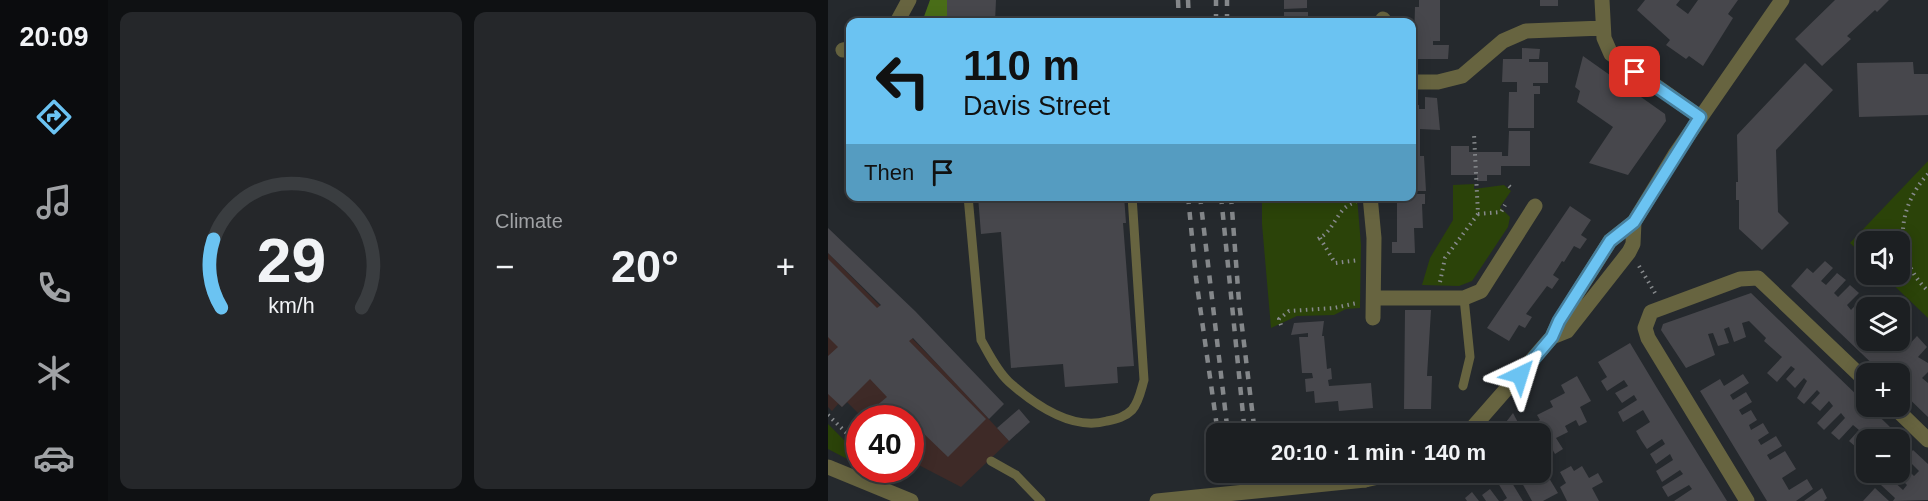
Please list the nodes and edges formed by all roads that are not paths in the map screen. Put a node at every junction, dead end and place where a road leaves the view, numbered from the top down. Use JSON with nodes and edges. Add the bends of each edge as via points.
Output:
{"nodes":[{"id":1,"x":909,"y":0,"type":"edge"},
{"id":2,"x":1602,"y":0,"type":"edge"},
{"id":3,"x":1782,"y":0,"type":"edge"},
{"id":4,"x":899,"y":18,"type":"edge"},
{"id":5,"x":1603,"y":28,"type":"junction"},
{"id":6,"x":1416,"y":82,"type":"edge"},
{"id":7,"x":1700,"y":117,"type":"junction"},
{"id":8,"x":968,"y":201,"type":"edge"},
{"id":9,"x":1132,"y":201,"type":"edge"},
{"id":10,"x":1365,"y":201,"type":"edge"},
{"id":11,"x":1535,"y":206,"type":"dead end"},
{"id":12,"x":1634,"y":222,"type":"junction"},
{"id":13,"x":1464,"y":298,"type":"junction"},
{"id":14,"x":1368,"y":300,"type":"junction"},
{"id":15,"x":1373,"y":318,"type":"dead end"},
{"id":16,"x":1552,"y":337,"type":"junction"},
{"id":17,"x":1856,"y":371,"type":"edge"},
{"id":18,"x":1463,"y":386,"type":"dead end"},
{"id":19,"x":1904,"y":417,"type":"edge"},
{"id":20,"x":1477,"y":423,"type":"edge"},
{"id":21,"x":1928,"y":440,"type":"edge"},
{"id":22,"x":991,"y":461,"type":"dead end"},
{"id":23,"x":828,"y":467,"type":"edge"},
{"id":24,"x":1335,"y":483,"type":"edge"},
{"id":25,"x":911,"y":501,"type":"edge"},
{"id":26,"x":1041,"y":501,"type":"edge"},
{"id":27,"x":1157,"y":501,"type":"edge"},
{"id":28,"x":1748,"y":501,"type":"edge"}],
"edges":[{"from":1,"to":4,"type":"street"},
{"from":2,"to":5,"type":"street"},
{"from":3,"to":7,"type":"street"},
{"from":5,"to":6,"type":"street","via":[[1526,31],[1503,41],[1462,76]]},
{"from":5,"to":7,"type":"street","via":[[1606,47],[1617,60]]},
{"from":7,"to":12,"type":"street"},
{"from":8,"to":9,"type":"lane","via":[[981,340],[988,353],[1009,382],[1060,417],[1074,423],[1096,424],[1123,417],[1133,409],[1144,380]]},
{"from":10,"to":14,"type":"street","via":[[1374,238]]},
{"from":11,"to":13,"type":"street","via":[[1481,291]]},
{"from":12,"to":16,"type":"street","via":[[1610,241]]},
{"from":12,"to":16,"type":"street","via":[[1629,252],[1567,331]]},
{"from":13,"to":14,"type":"street"},
{"from":13,"to":18,"type":"lane","via":[[1470,348]]},
{"from":14,"to":15,"type":"street"},
{"from":16,"to":20,"type":"street"},
{"from":17,"to":28,"type":"street","via":[[1762,281],[1749,277],[1660,308],[1648,316],[1648,338]]},
{"from":19,"to":21,"type":"street"},
{"from":22,"to":26,"type":"lane","via":[[1016,475]]},
{"from":23,"to":25,"type":"street"},
{"from":24,"to":27,"type":"street","bridge":true}]}
